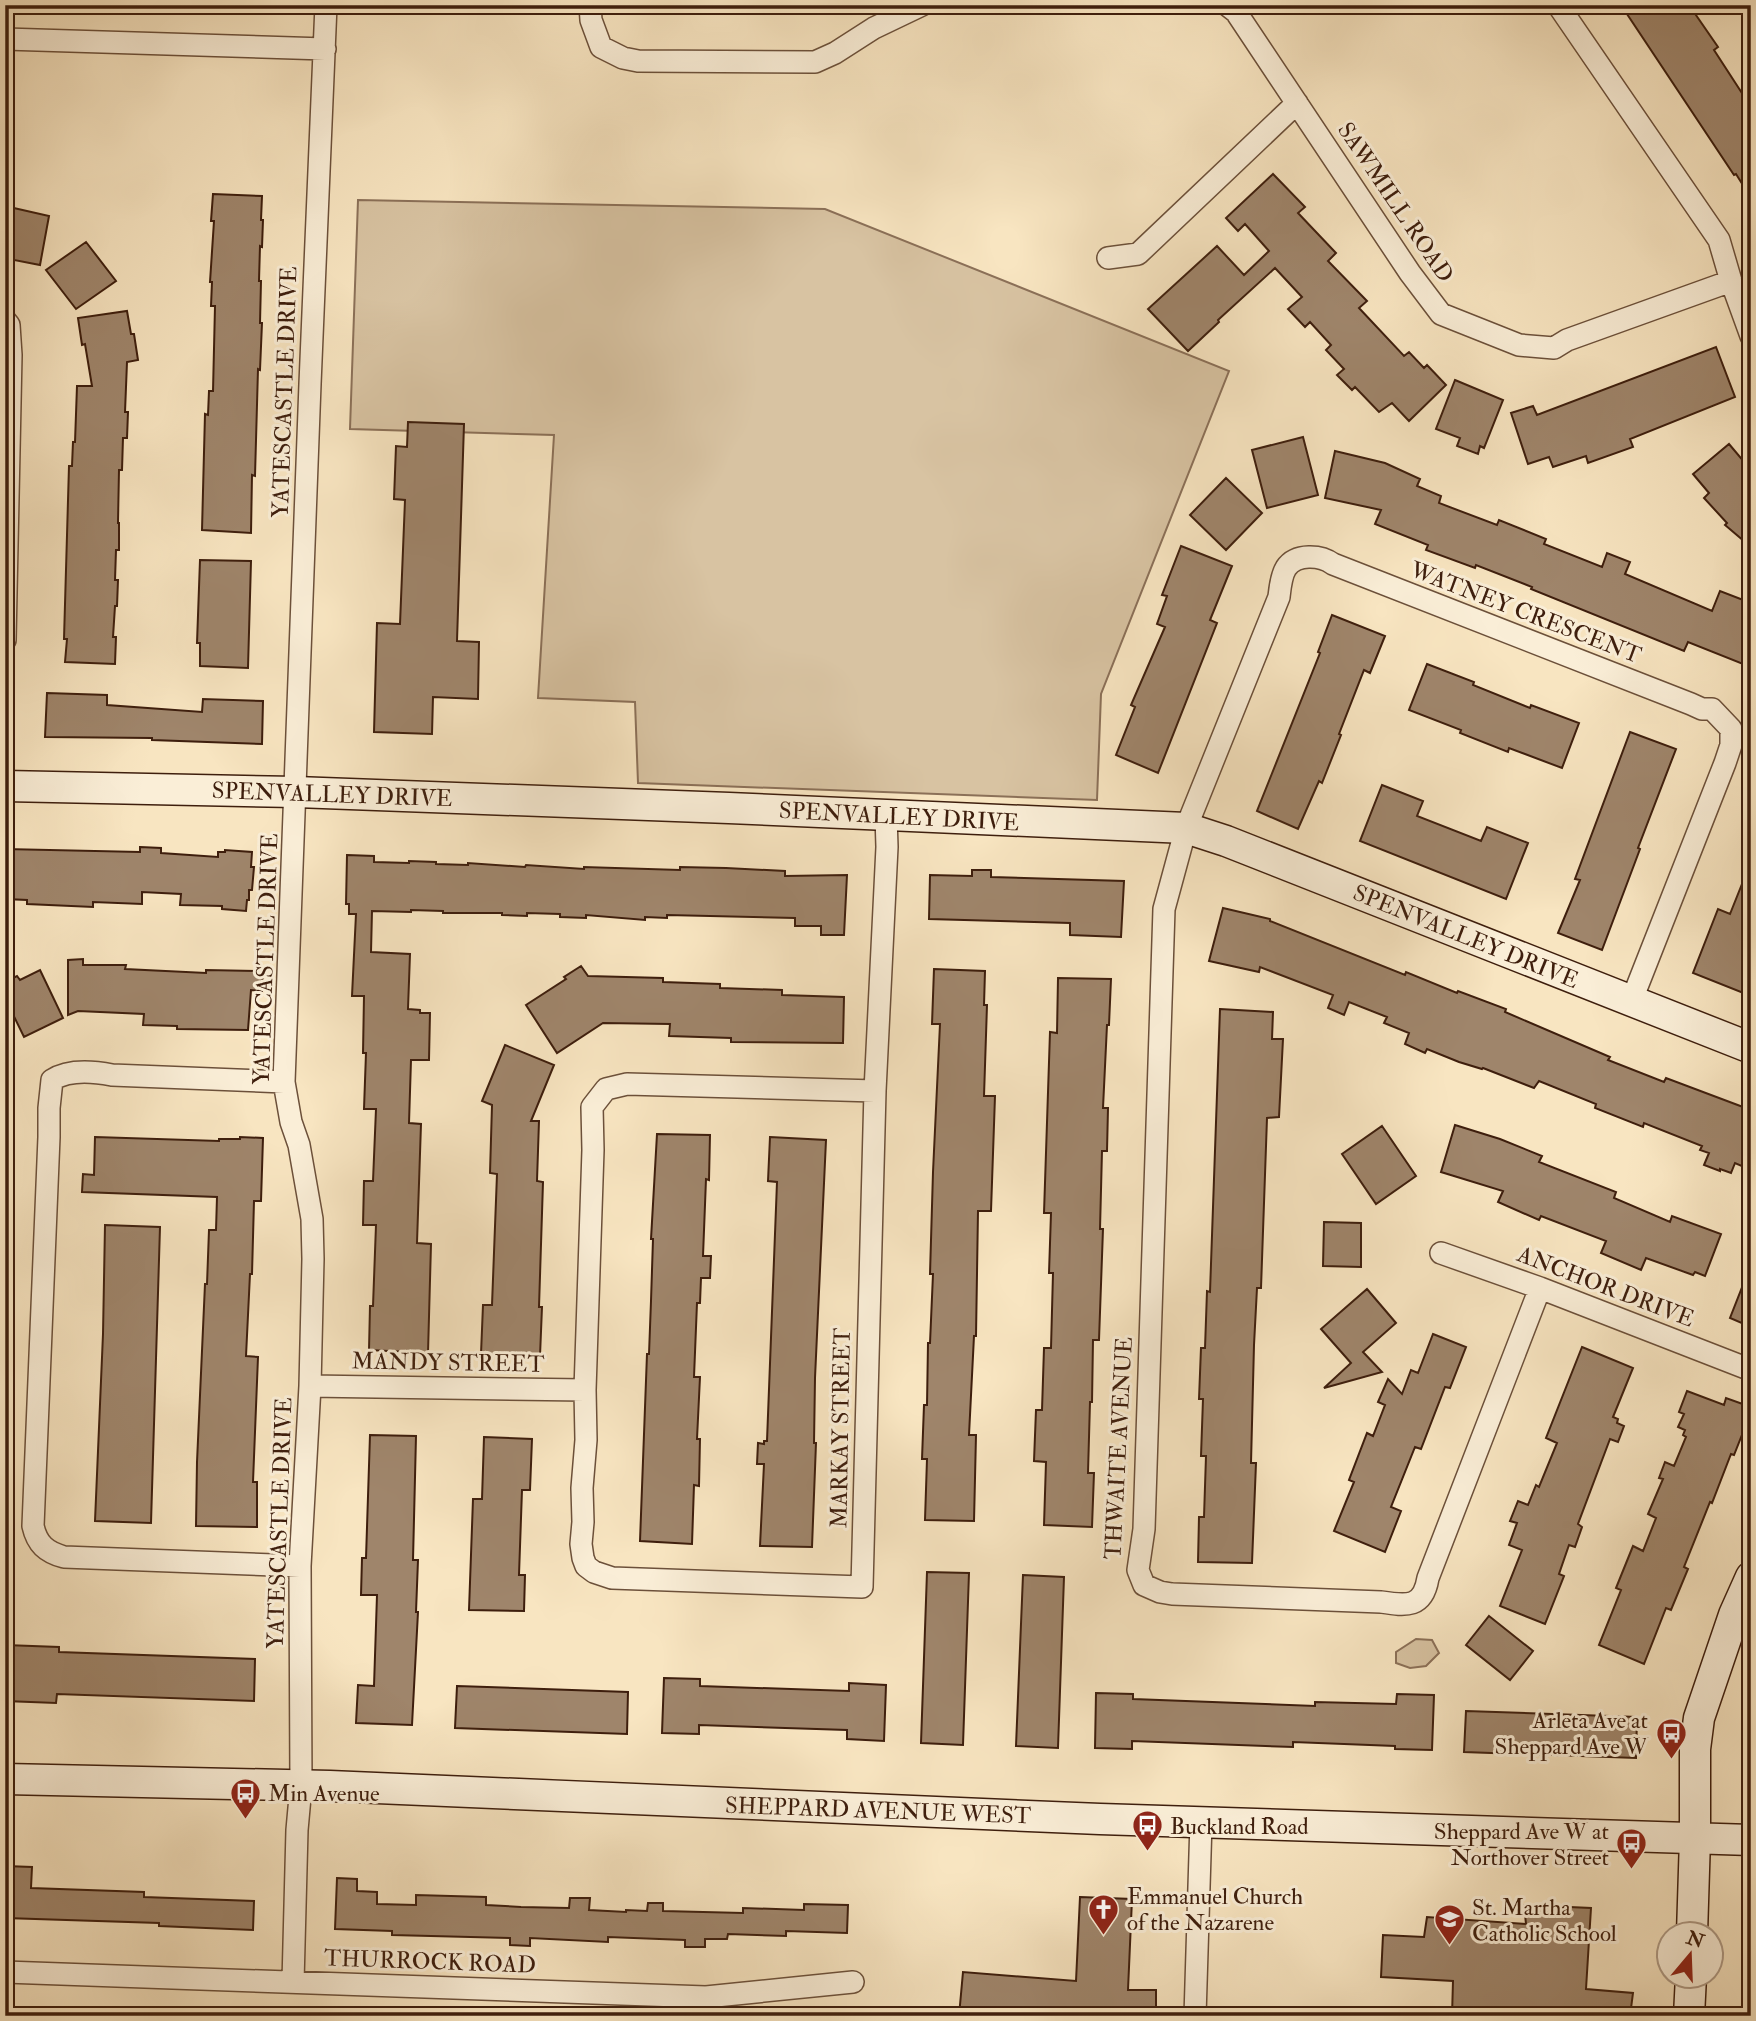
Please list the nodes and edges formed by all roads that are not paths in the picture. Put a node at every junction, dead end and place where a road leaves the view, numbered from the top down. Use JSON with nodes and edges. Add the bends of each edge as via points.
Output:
{"nodes":[{"id":1,"x":326,"y":5,"type":"edge"},
{"id":2,"x":590,"y":5,"type":"edge"},
{"id":3,"x":922,"y":5,"type":"edge"},
{"id":4,"x":1227,"y":5,"type":"edge"},
{"id":5,"x":1558,"y":5,"type":"edge"},
{"id":6,"x":5,"y":39,"type":"edge"},
{"id":7,"x":325,"y":49,"type":"junction"},
{"id":8,"x":1297,"y":103,"type":"junction"},
{"id":9,"x":1108,"y":258,"type":"dead end"},
{"id":10,"x":1731,"y":281,"type":"junction"},
{"id":11,"x":5,"y":320,"type":"edge"},
{"id":12,"x":1751,"y":336,"type":"edge"},
{"id":13,"x":5,"y":640,"type":"edge"},
{"id":14,"x":5,"y":786,"type":"edge"},
{"id":15,"x":296,"y":792,"type":"junction"},
{"id":16,"x":886,"y":816,"type":"junction"},
{"id":17,"x":1186,"y":828,"type":"junction"},
{"id":18,"x":1632,"y":1002,"type":"junction"},
{"id":19,"x":1751,"y":1048,"type":"edge"},
{"id":20,"x":284,"y":1082,"type":"junction"},
{"id":21,"x":875,"y":1091,"type":"junction"},
{"id":22,"x":1441,"y":1253,"type":"dead end"},
{"id":23,"x":1540,"y":1288,"type":"junction"},
{"id":24,"x":1751,"y":1370,"type":"edge"},
{"id":25,"x":310,"y":1386,"type":"junction"},
{"id":26,"x":585,"y":1390,"type":"junction"},
{"id":27,"x":300,"y":1566,"type":"junction"},
{"id":28,"x":1751,"y":1577,"type":"edge"},
{"id":29,"x":5,"y":1779,"type":"edge"},
{"id":30,"x":301,"y":1786,"type":"junction"},
{"id":31,"x":1200,"y":1822,"type":"junction"},
{"id":32,"x":1695,"y":1838,"type":"junction"},
{"id":33,"x":1751,"y":1840,"type":"edge"},
{"id":34,"x":1692,"y":1920,"type":"edge"},
{"id":35,"x":5,"y":1972,"type":"edge"},
{"id":36,"x":293,"y":1982,"type":"junction"},
{"id":37,"x":853,"y":1982,"type":"dead end"},
{"id":38,"x":1690,"y":1990,"type":"edge"},
{"id":39,"x":706,"y":2007,"type":"edge"},
{"id":40,"x":1195,"y":2016,"type":"edge"},
{"id":41,"x":1689,"y":2016,"type":"edge"}],
"edges":[{"from":1,"to":7,"type":"street","name":"YATESCASTLE DRIVE"},
{"from":2,"to":3,"type":"street","via":[[590,20],[601,47],[623,58],[816,62]]},
{"from":4,"to":8,"type":"street","name":"SAWMILL ROAD"},
{"from":5,"to":10,"type":"street","via":[[1719,240]]},
{"from":6,"to":7,"type":"street"},
{"from":7,"to":15,"type":"street","name":"YATESCASTLE DRIVE"},
{"from":8,"to":9,"type":"street","via":[[1138,254]]},
{"from":8,"to":10,"type":"street","name":"SAWMILL ROAD","via":[[1441,314],[1519,345],[1554,348]]},
{"from":10,"to":12,"type":"street"},
{"from":11,"to":13,"type":"street","via":[[11,355]]},
{"from":14,"to":15,"type":"street","name":"SPENVALLEY DRIVE"},
{"from":15,"to":16,"type":"street","name":"SPENVALLEY DRIVE"},
{"from":15,"to":20,"type":"street","name":"YATESCASTLE DRIVE"},
{"from":16,"to":17,"type":"street","name":"SPENVALLEY DRIVE"},
{"from":16,"to":21,"type":"street","name":"MARKAY STREET"},
{"from":17,"to":18,"type":"street","name":"SPENVALLEY DRIVE"},
{"from":17,"to":18,"type":"street","name":"WATNEY CRESCENT","via":[[1279,597],[1286,567],[1296,560],[1326,558],[1702,709],[1712,709],[1731,729],[1731,746]]},
{"from":17,"to":23,"type":"street","name":"THWAITE AVENUE","via":[[1164,909],[1144,1530],[1138,1570],[1144,1585],[1160,1592],[1212,1596],[1397,1605],[1418,1601]]},
{"from":18,"to":19,"type":"street","name":"SPENVALLEY DRIVE"},
{"from":20,"to":25,"type":"street","name":"YATESCASTLE DRIVE","via":[[312,1219]]},
{"from":20,"to":27,"type":"street","via":[[92,1071],[61,1074],[52,1080],[33,1526],[44,1549],[64,1558]]},
{"from":21,"to":26,"type":"street","via":[[654,1083],[606,1089],[592,1107]]},
{"from":21,"to":26,"type":"street","name":"MARKAY STREET","via":[[862,1587],[612,1578],[594,1572],[586,1566],[581,1544]]},
{"from":22,"to":23,"type":"street","name":"ANCHOR DRIVE"},
{"from":23,"to":24,"type":"street","name":"ANCHOR DRIVE"},
{"from":25,"to":26,"type":"street","name":"MANDY STREET"},
{"from":25,"to":27,"type":"street","name":"YATESCASTLE DRIVE"},
{"from":27,"to":30,"type":"street","name":"YATESCASTLE DRIVE"},
{"from":28,"to":32,"type":"street","via":[[1699,1718]]},
{"from":29,"to":30,"type":"street","name":"SHEPPARD AVENUE WEST"},
{"from":30,"to":31,"type":"street","name":"SHEPPARD AVENUE WEST"},
{"from":30,"to":36,"type":"street"},
{"from":31,"to":32,"type":"street","name":"SHEPPARD AVENUE WEST"},
{"from":31,"to":40,"type":"street"},
{"from":32,"to":33,"type":"street","name":"SHEPPARD AVENUE WEST"},
{"from":32,"to":34,"type":"street"},
{"from":35,"to":36,"type":"street","name":"THURROCK ROAD"},
{"from":36,"to":39,"type":"street","name":"THURROCK ROAD"},
{"from":37,"to":39,"type":"street","name":"THURROCK ROAD"},
{"from":38,"to":41,"type":"street"}]}
